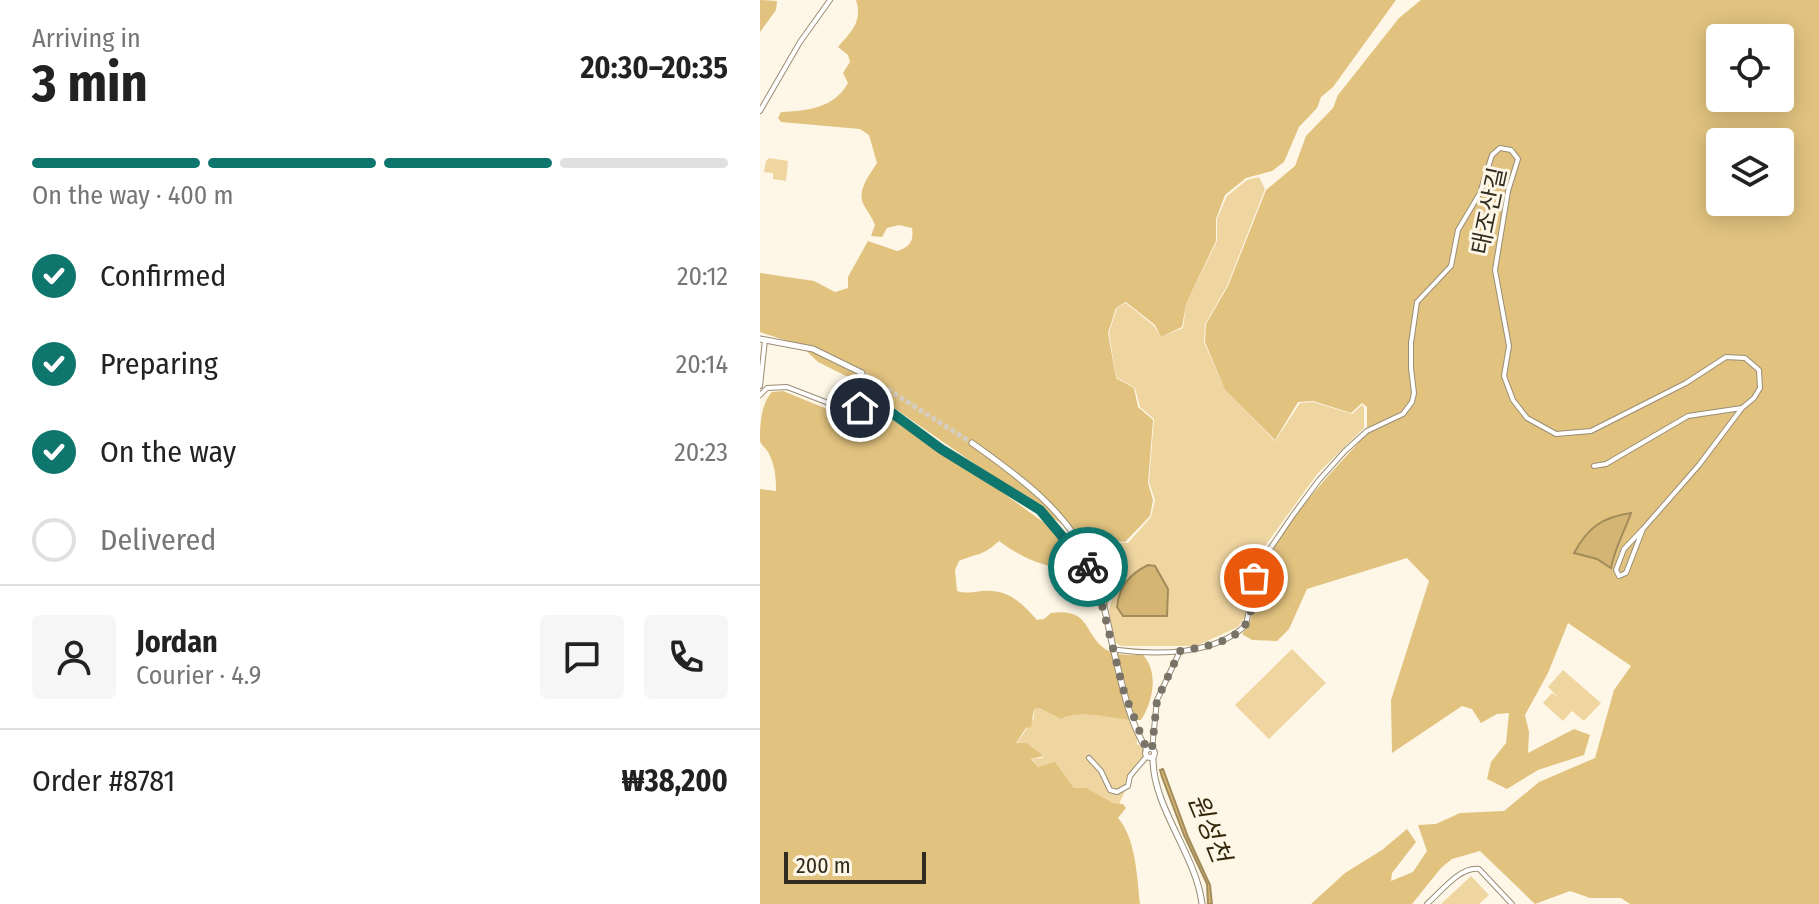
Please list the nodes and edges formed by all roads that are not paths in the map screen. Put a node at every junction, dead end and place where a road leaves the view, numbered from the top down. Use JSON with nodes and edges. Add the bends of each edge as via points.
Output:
{"nodes":[{"id":1,"x":830,"y":0,"type":"edge"},
{"id":2,"x":760,"y":111,"type":"edge"},
{"id":3,"x":763,"y":339,"type":"edge"},
{"id":4,"x":862,"y":373,"type":"tunnel mouth"},
{"id":5,"x":760,"y":386,"type":"edge"},
{"id":6,"x":760,"y":395,"type":"edge"},
{"id":7,"x":1742,"y":408,"type":"junction"},
{"id":8,"x":972,"y":443,"type":"tunnel mouth"},
{"id":9,"x":1594,"y":466,"type":"dead end"},
{"id":10,"x":1643,"y":529,"type":"junction"},
{"id":11,"x":1094,"y":573,"type":"junction"},
{"id":12,"x":1118,"y":650,"type":"dead end"},
{"id":13,"x":1180,"y":651,"type":"junction"},
{"id":14,"x":1150,"y":753,"type":"junction"},
{"id":15,"x":1089,"y":758,"type":"dead end"},
{"id":16,"x":1202,"y":904,"type":"edge"},
{"id":17,"x":1427,"y":904,"type":"edge"},
{"id":18,"x":1512,"y":904,"type":"edge"}],
"edges":[{"from":1,"to":2,"type":"street"},
{"from":3,"to":4,"type":"street","via":[[813,349]]},
{"from":3,"to":5,"type":"street"},
{"from":6,"to":11,"type":"street","via":[[767,388],[787,387],[833,407],[888,410],[1040,510]]},
{"from":7,"to":9,"type":"street","via":[[1688,416]]},
{"from":7,"to":10,"type":"street"},
{"from":7,"to":13,"type":"street","name":"태조산길","via":[[1760,388],[1759,370],[1739,356],[1726,357],[1591,431],[1556,434],[1527,418],[1504,376],[1509,346],[1495,259],[1518,159],[1511,150],[1500,148],[1458,230],[1451,266],[1417,302],[1411,343],[1414,393],[1408,408],[1367,431],[1310,492],[1257,568],[1246,625],[1216,642]]},
{"from":8,"to":11,"type":"street","via":[[1054,508]]},
{"from":10,"to":10,"type":"street","via":[[1626,573],[1619,576],[1616,570],[1624,549]]},
{"from":11,"to":14,"type":"street","via":[[1124,692]]},
{"from":12,"to":13,"type":"street"},
{"from":13,"to":14,"type":"street","via":[[1157,700]]},
{"from":14,"to":15,"type":"street","via":[[1128,786],[1117,792],[1110,790]]},
{"from":14,"to":16,"type":"street","via":[[1157,786],[1193,869]]},
{"from":17,"to":18,"type":"street","via":[[1472,868]]}]}
